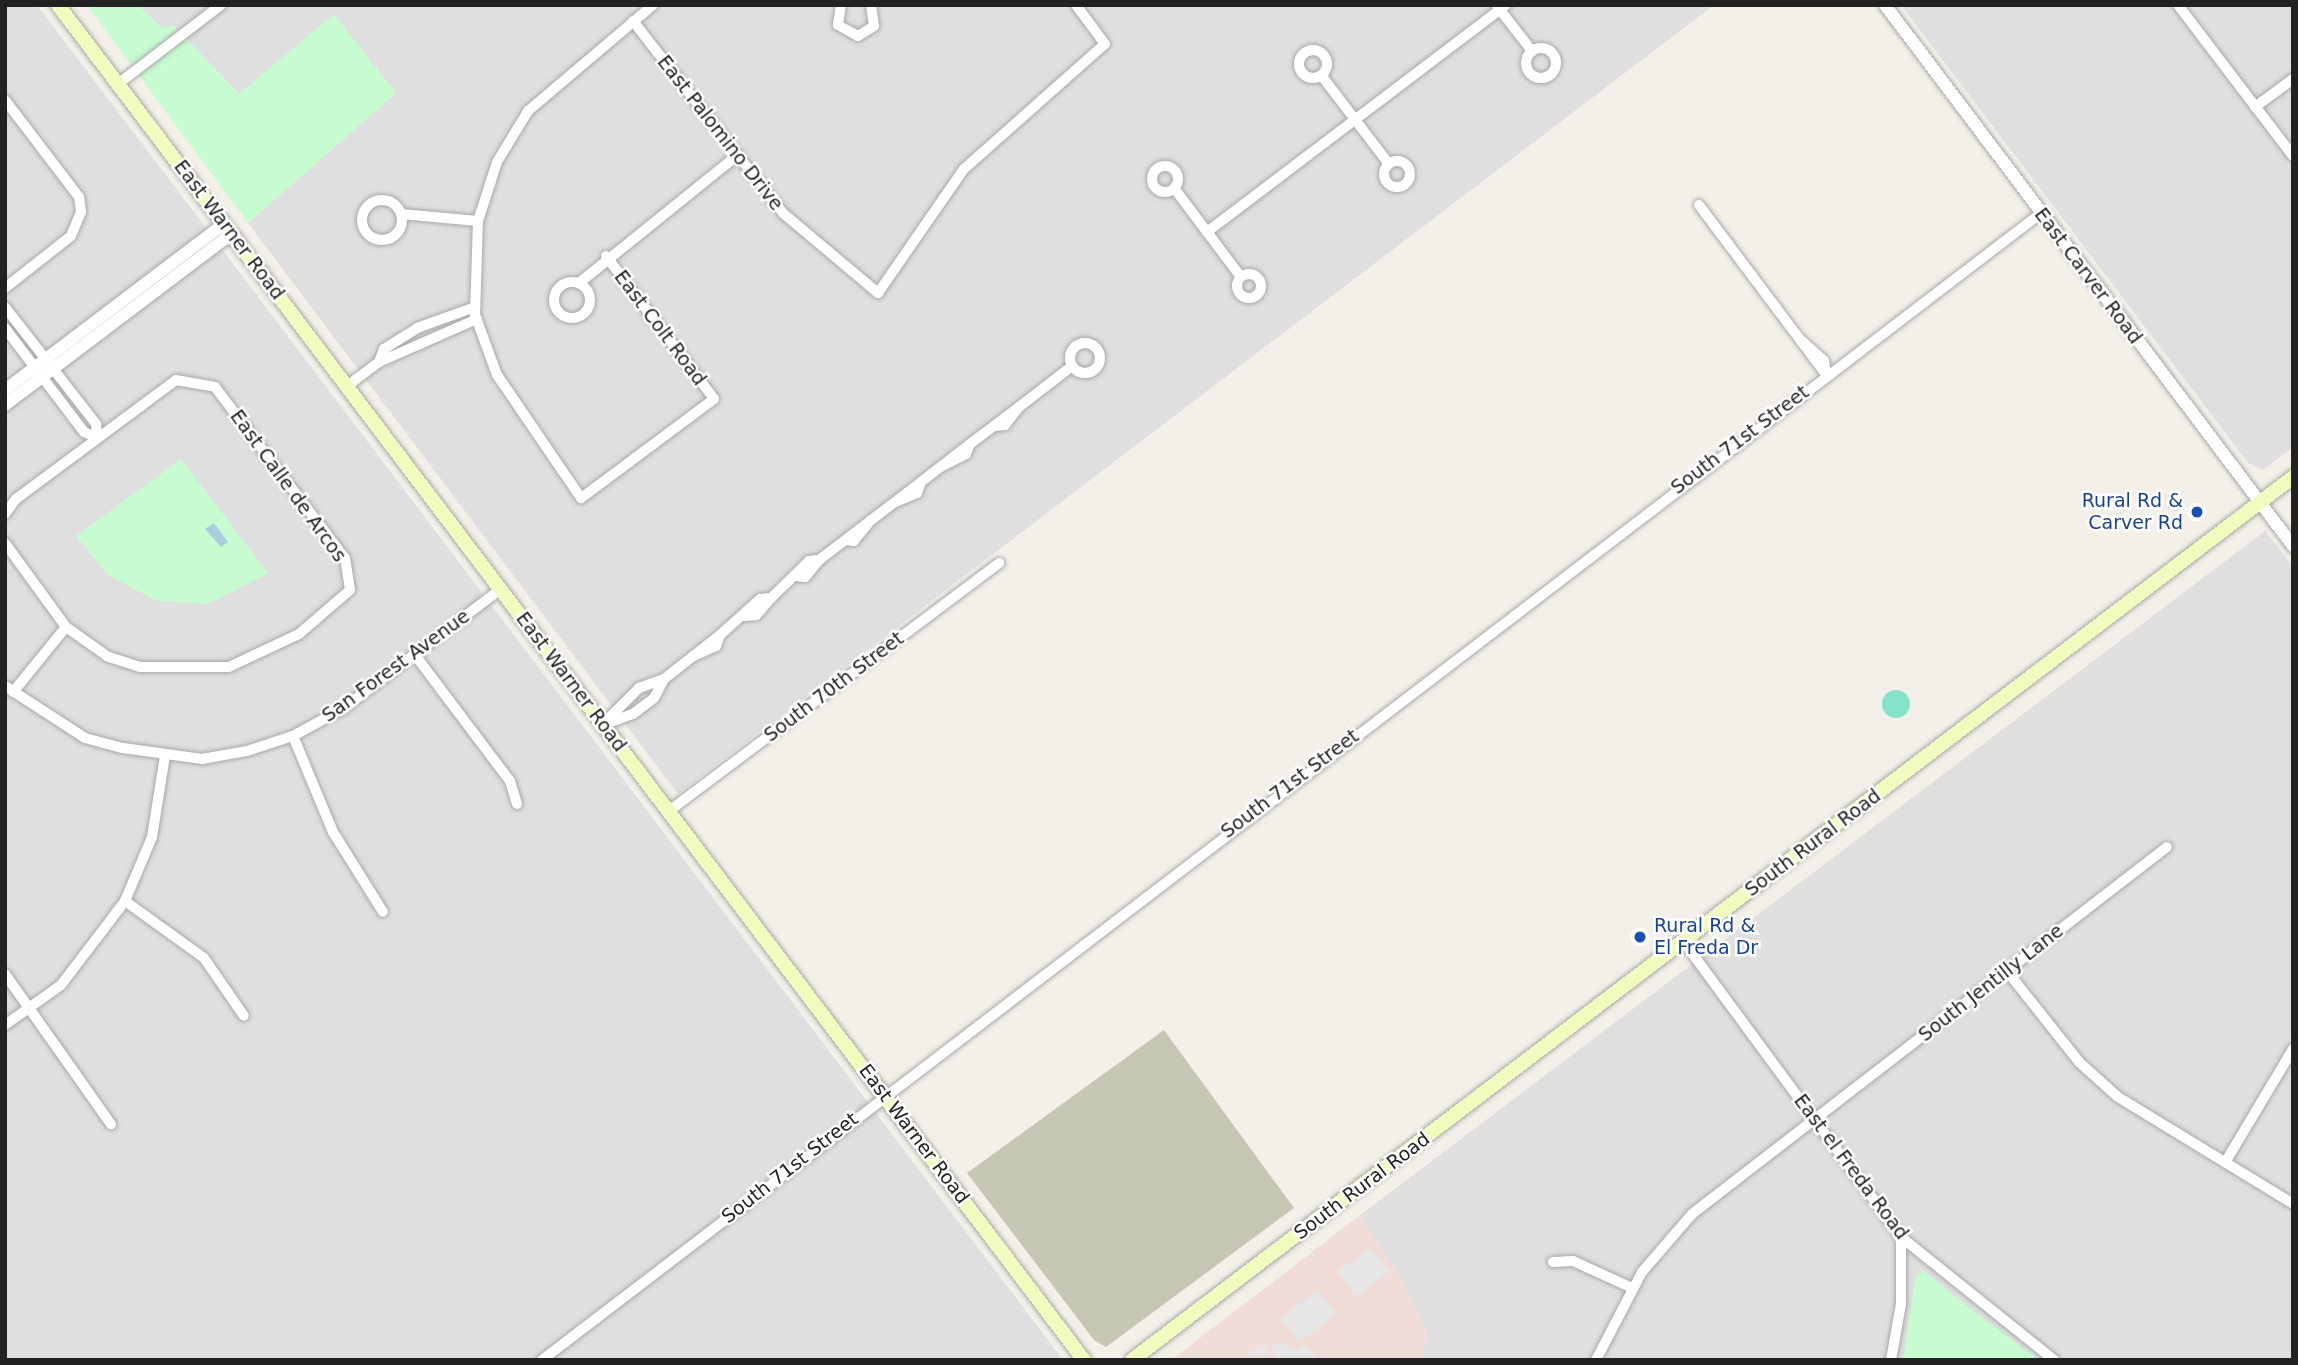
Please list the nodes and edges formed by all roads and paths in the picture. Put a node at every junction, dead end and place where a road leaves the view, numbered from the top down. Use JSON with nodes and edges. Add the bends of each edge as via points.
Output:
{"nodes":[{"id":1,"x":58,"y":5,"type":"edge"},
{"id":2,"x":221,"y":5,"type":"edge"},
{"id":3,"x":653,"y":5,"type":"edge"},
{"id":4,"x":841,"y":5,"type":"edge"},
{"id":5,"x":871,"y":5,"type":"edge"},
{"id":6,"x":1076,"y":5,"type":"edge"},
{"id":7,"x":1885,"y":5,"type":"edge"},
{"id":8,"x":2178,"y":5,"type":"edge"},
{"id":9,"x":1501,"y":7,"type":"edge"},
{"id":10,"x":633,"y":21,"type":"junction"},
{"id":11,"x":1532,"y":51,"type":"dead end"},
{"id":12,"x":1321,"y":75,"type":"dead end"},
{"id":13,"x":2293,"y":79,"type":"edge"},
{"id":14,"x":118,"y":85,"type":"junction"},
{"id":15,"x":5,"y":100,"type":"edge"},
{"id":16,"x":2255,"y":107,"type":"junction"},
{"id":17,"x":1354,"y":118,"type":"junction"},
{"id":18,"x":2293,"y":156,"type":"edge"},
{"id":19,"x":734,"y":158,"type":"junction"},
{"id":20,"x":1389,"y":164,"type":"dead end"},
{"id":21,"x":1174,"y":188,"type":"dead end"},
{"id":22,"x":1699,"y":205,"type":"dead end"},
{"id":23,"x":2040,"y":213,"type":"junction"},
{"id":24,"x":401,"y":215,"type":"dead end"},
{"id":25,"x":478,"y":221,"type":"junction"},
{"id":26,"x":228,"y":229,"type":"junction"},
{"id":27,"x":1207,"y":232,"type":"junction"},
{"id":28,"x":606,"y":256,"type":"junction"},
{"id":29,"x":1241,"y":277,"type":"dead end"},
{"id":30,"x":579,"y":283,"type":"dead end"},
{"id":31,"x":5,"y":288,"type":"edge"},
{"id":32,"x":5,"y":307,"type":"edge"},
{"id":33,"x":476,"y":313,"type":"junction"},
{"id":34,"x":426,"y":324,"type":"junction"},
{"id":35,"x":5,"y":328,"type":"edge"},
{"id":36,"x":432,"y":339,"type":"junction"},
{"id":37,"x":379,"y":362,"type":"junction"},
{"id":38,"x":50,"y":363,"type":"junction"},
{"id":39,"x":1072,"y":366,"type":"dead end"},
{"id":40,"x":39,"y":372,"type":"junction"},
{"id":41,"x":1826,"y":374,"type":"junction"},
{"id":42,"x":347,"y":386,"type":"junction"},
{"id":43,"x":5,"y":390,"type":"edge"},
{"id":44,"x":5,"y":405,"type":"edge"},
{"id":45,"x":97,"y":438,"type":"junction"},
{"id":46,"x":2293,"y":477,"type":"edge"},
{"id":47,"x":2259,"y":503,"type":"junction"},
{"id":48,"x":5,"y":514,"type":"edge"},
{"id":49,"x":5,"y":542,"type":"edge"},
{"id":50,"x":2293,"y":547,"type":"edge"},
{"id":51,"x":999,"y":563,"type":"dead end"},
{"id":52,"x":501,"y":589,"type":"junction"},
{"id":53,"x":66,"y":627,"type":"junction"},
{"id":54,"x":415,"y":654,"type":"junction"},
{"id":55,"x":664,"y":678,"type":"junction"},
{"id":56,"x":9,"y":689,"type":"edge"},
{"id":57,"x":603,"y":724,"type":"junction"},
{"id":58,"x":293,"y":736,"type":"junction"},
{"id":59,"x":165,"y":756,"type":"junction"},
{"id":60,"x":517,"y":804,"type":"dead end"},
{"id":61,"x":669,"y":811,"type":"junction"},
{"id":62,"x":2167,"y":847,"type":"dead end"},
{"id":63,"x":125,"y":901,"type":"junction"},
{"id":64,"x":383,"y":912,"type":"dead end"},
{"id":65,"x":1682,"y":941,"type":"junction"},
{"id":66,"x":2007,"y":971,"type":"junction"},
{"id":67,"x":5,"y":974,"type":"edge"},
{"id":68,"x":27,"y":1010,"type":"junction"},
{"id":69,"x":244,"y":1016,"type":"dead end"},
{"id":70,"x":5,"y":1025,"type":"edge"},
{"id":71,"x":2293,"y":1049,"type":"edge"},
{"id":72,"x":884,"y":1095,"type":"junction"},
{"id":73,"x":1815,"y":1118,"type":"junction"},
{"id":74,"x":111,"y":1124,"type":"dead end"},
{"id":75,"x":2226,"y":1161,"type":"junction"},
{"id":76,"x":2293,"y":1204,"type":"edge"},
{"id":77,"x":1901,"y":1237,"type":"junction"},
{"id":78,"x":1553,"y":1262,"type":"dead end"},
{"id":79,"x":1632,"y":1288,"type":"junction"},
{"id":80,"x":542,"y":1360,"type":"edge"},
{"id":81,"x":1084,"y":1360,"type":"edge"},
{"id":82,"x":1132,"y":1360,"type":"edge"},
{"id":83,"x":1596,"y":1360,"type":"edge"},
{"id":84,"x":1891,"y":1360,"type":"edge"},
{"id":85,"x":2054,"y":1360,"type":"edge"}],
"edges":[{"from":1,"to":14,"type":"main road","name":"East Warner Road"},
{"from":2,"to":14,"type":"street"},
{"from":3,"to":10,"type":"street"},
{"from":4,"to":5,"type":"street","via":[[838,24],[858,36],[873,26]]},
{"from":6,"to":19,"type":"street","name":"East Palomino Drive","via":[[1105,44],[964,169],[878,293],[784,214]]},
{"from":7,"to":23,"type":"street","name":"East Carver Road"},
{"from":8,"to":16,"type":"street"},
{"from":9,"to":11,"type":"street"},
{"from":9,"to":17,"type":"street"},
{"from":10,"to":19,"type":"street","name":"East Palomino Drive"},
{"from":10,"to":25,"type":"street","via":[[528,111],[497,162]]},
{"from":12,"to":17,"type":"street"},
{"from":13,"to":16,"type":"street"},
{"from":14,"to":26,"type":"main road","name":"East Warner Road"},
{"from":15,"to":31,"type":"street","via":[[79,197],[81,212],[71,236]]},
{"from":16,"to":18,"type":"street"},
{"from":17,"to":20,"type":"street"},
{"from":17,"to":27,"type":"street"},
{"from":19,"to":28,"type":"street"},
{"from":21,"to":27,"type":"street"},
{"from":22,"to":41,"type":"street","via":[[1802,341],[1809,359]]},
{"from":23,"to":41,"type":"street","name":"South 71st Street"},
{"from":23,"to":47,"type":"street","name":"East Carver Road"},
{"from":24,"to":25,"type":"street"},
{"from":25,"to":33,"type":"street"},
{"from":26,"to":38,"type":"street"},
{"from":26,"to":42,"type":"main road","name":"East Warner Road"},
{"from":27,"to":29,"type":"street"},
{"from":28,"to":30,"type":"street"},
{"from":28,"to":33,"type":"street","name":"East Colt Road","via":[[713,399],[581,498],[497,374]]},
{"from":32,"to":38,"type":"street"},
{"from":33,"to":34,"type":"street"},
{"from":33,"to":36,"type":"street"},
{"from":34,"to":36,"type":"street"},
{"from":34,"to":37,"type":"street","via":[[384,349]]},
{"from":35,"to":40,"type":"street"},
{"from":36,"to":37,"type":"street"},
{"from":37,"to":42,"type":"street"},
{"from":38,"to":40,"type":"street"},
{"from":38,"to":45,"type":"street","via":[[96,424]]},
{"from":39,"to":55,"type":"street","via":[[1019,407],[1005,425],[994,426],[970,444],[966,454],[920,482],[917,492],[870,521],[854,541],[846,540],[805,577],[797,576],[756,615],[745,616],[720,635],[716,646]]},
{"from":40,"to":43,"type":"street"},
{"from":40,"to":44,"type":"street"},
{"from":40,"to":45,"type":"street","via":[[84,432]]},
{"from":41,"to":72,"type":"street","name":"South 71st Street"},
{"from":42,"to":52,"type":"main road","name":"East Warner Road"},
{"from":45,"to":48,"type":"street"},
{"from":45,"to":53,"type":"street","name":"East Calle de Arcos","via":[[176,380],[215,387],[345,558],[350,590],[267,653],[196,671],[139,667],[107,656]]},
{"from":46,"to":47,"type":"main road","name":"South Rural Road"},
{"from":47,"to":50,"type":"street","name":"East Carver Road"},
{"from":47,"to":65,"type":"main road","name":"South Rural Road"},
{"from":49,"to":53,"type":"street"},
{"from":51,"to":61,"type":"street","name":"South 70th Street"},
{"from":52,"to":54,"type":"street","name":"San Forest Avenue"},
{"from":52,"to":57,"type":"main road","name":"East Warner Road"},
{"from":53,"to":56,"type":"street"},
{"from":54,"to":58,"type":"street","name":"San Forest Avenue","via":[[344,708]]},
{"from":54,"to":60,"type":"street","via":[[510,781]]},
{"from":55,"to":57,"type":"street","via":[[639,688]]},
{"from":55,"to":57,"type":"street","via":[[654,698],[633,714]]},
{"from":56,"to":59,"type":"street","name":"San Forest Avenue","via":[[85,738]]},
{"from":57,"to":61,"type":"main road","name":"East Warner Road"},
{"from":58,"to":59,"type":"street","name":"San Forest Avenue","via":[[202,759]]},
{"from":58,"to":64,"type":"street","via":[[333,832]]},
{"from":59,"to":63,"type":"street","via":[[152,837]]},
{"from":61,"to":72,"type":"main road","name":"East Warner Road"},
{"from":62,"to":66,"type":"street","name":"South Jentilly Lane"},
{"from":63,"to":68,"type":"street","via":[[97,945]]},
{"from":63,"to":69,"type":"street","via":[[204,958]]},
{"from":65,"to":73,"type":"street","name":"East el Freda Road"},
{"from":65,"to":82,"type":"main road","name":"South Rural Road"},
{"from":66,"to":73,"type":"street","name":"South Jentilly Lane"},
{"from":66,"to":75,"type":"street","via":[[2079,1062],[2118,1097]]},
{"from":67,"to":68,"type":"street"},
{"from":68,"to":70,"type":"street"},
{"from":68,"to":74,"type":"street"},
{"from":71,"to":75,"type":"street"},
{"from":72,"to":80,"type":"street","name":"South 71st Street"},
{"from":72,"to":81,"type":"main road","name":"East Warner Road"},
{"from":73,"to":77,"type":"street","name":"East el Freda Road"},
{"from":73,"to":79,"type":"street","name":"South Jentilly Lane","via":[[1692,1214]]},
{"from":75,"to":76,"type":"street"},
{"from":77,"to":84,"type":"street","via":[[1901,1304]]},
{"from":77,"to":85,"type":"street","name":"East el Freda Road"},
{"from":78,"to":79,"type":"street","via":[[1573,1261]]},
{"from":79,"to":83,"type":"street","name":"South Jentilly Lane"}]}
